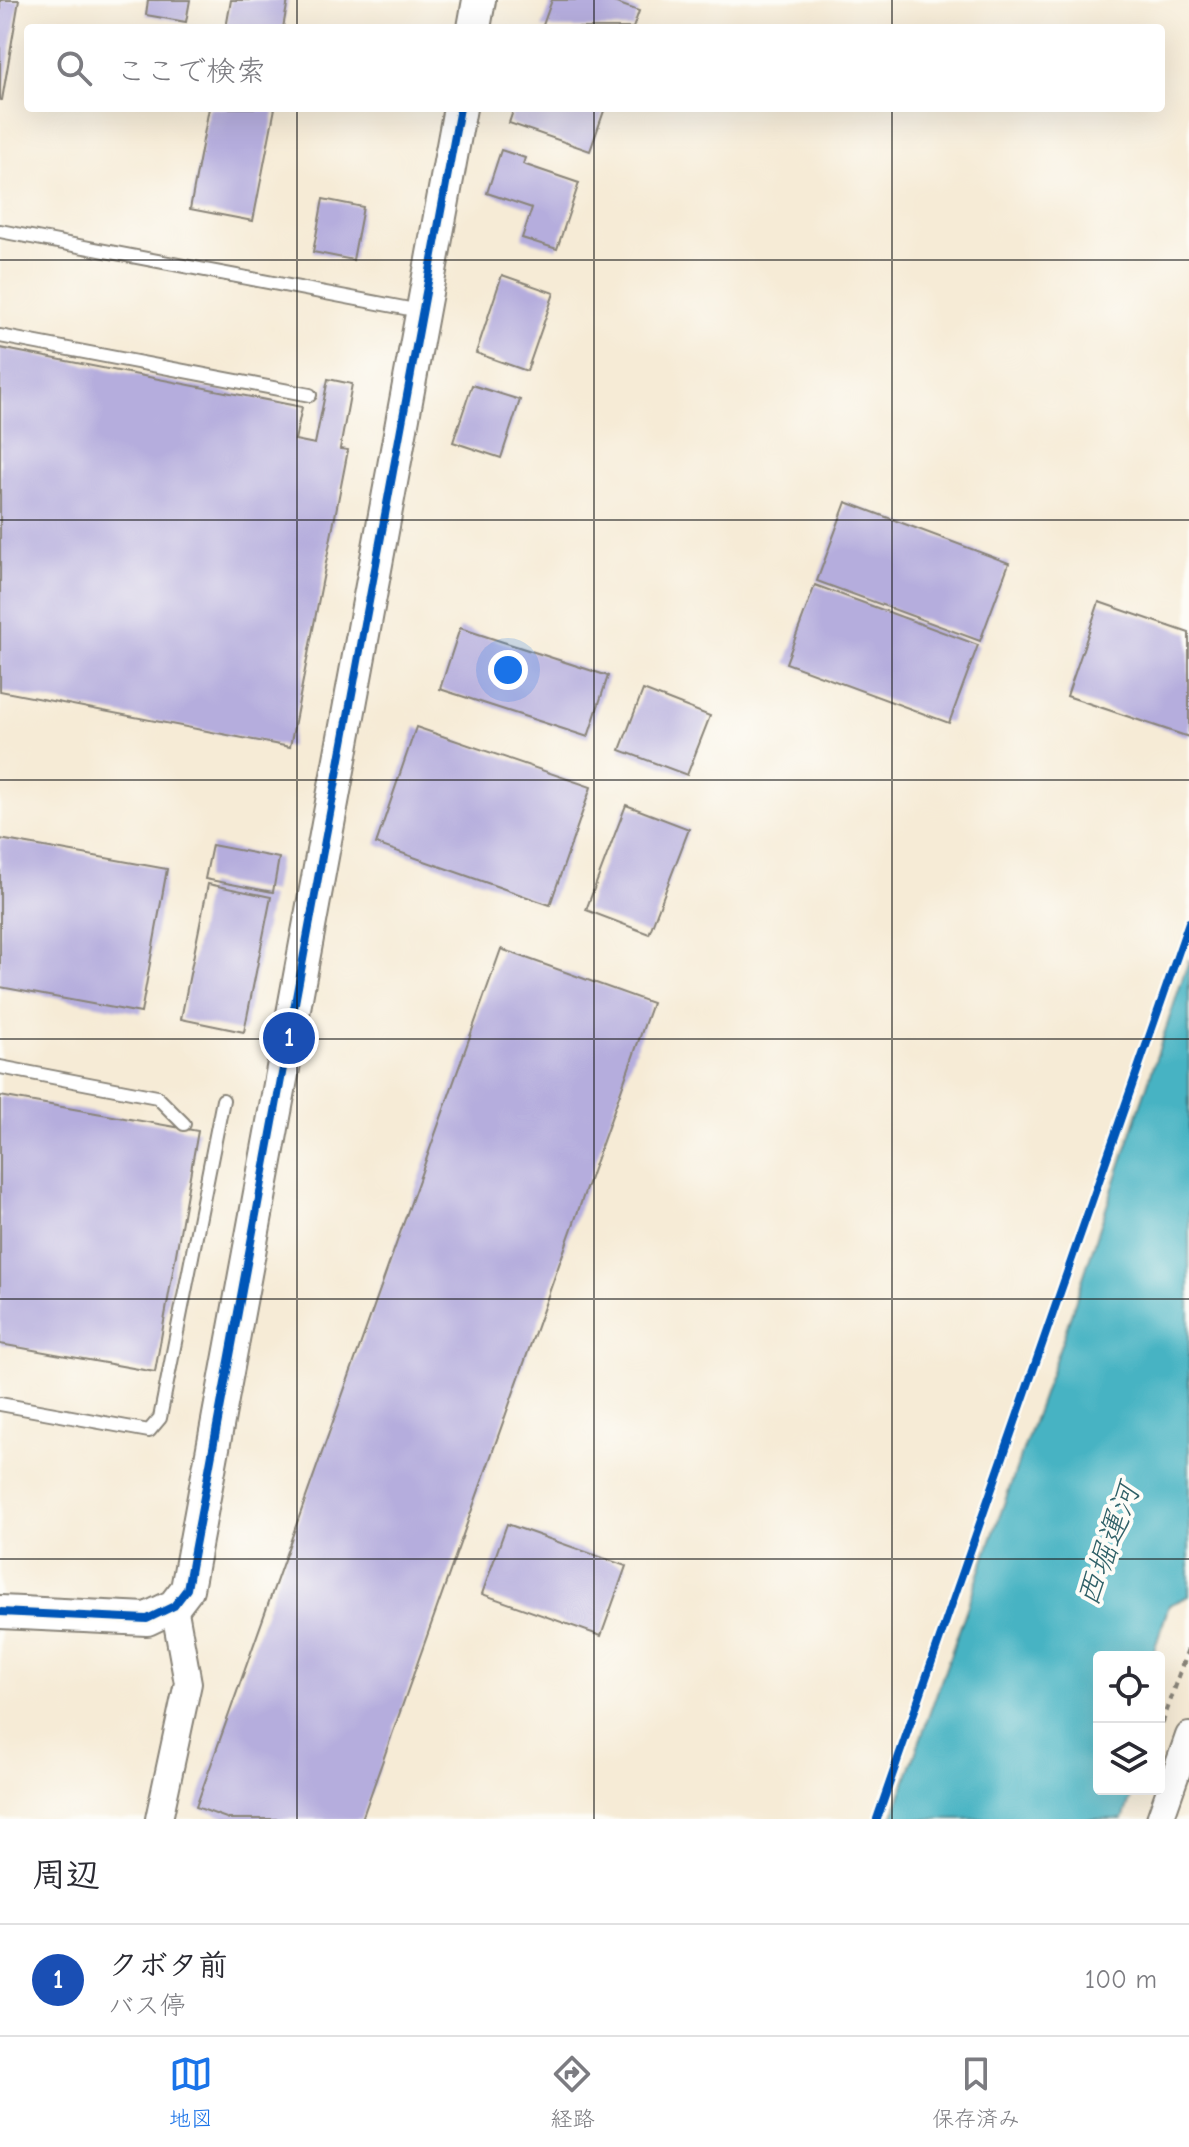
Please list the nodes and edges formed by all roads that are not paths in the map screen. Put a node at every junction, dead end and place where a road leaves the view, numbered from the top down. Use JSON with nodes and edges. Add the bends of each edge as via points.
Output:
{"nodes":[{"id":1,"x":479,"y":0,"type":"edge"},
{"id":2,"x":475,"y":24,"type":"edge"},
{"id":3,"x":459,"y":112,"type":"edge"},
{"id":4,"x":0,"y":231,"type":"edge"},
{"id":5,"x":423,"y":312,"type":"junction"},
{"id":6,"x":0,"y":336,"type":"edge"},
{"id":7,"x":310,"y":395,"type":"dead end"},
{"id":8,"x":0,"y":1067,"type":"edge"},
{"id":9,"x":223,"y":1100,"type":"dead end"},
{"id":10,"x":184,"y":1124,"type":"dead end"},
{"id":11,"x":0,"y":1404,"type":"edge"},
{"id":12,"x":174,"y":1606,"type":"junction"},
{"id":13,"x":0,"y":1612,"type":"edge"},
{"id":14,"x":1189,"y":1736,"type":"edge"},
{"id":15,"x":159,"y":1819,"type":"edge"},
{"id":16,"x":1160,"y":1819,"type":"edge"}],
"edges":[{"from":1,"to":2,"type":"street"},
{"from":3,"to":5,"type":"street"},
{"from":4,"to":5,"type":"lane"},
{"from":5,"to":12,"type":"street","via":[[187,1589]]},
{"from":6,"to":7,"type":"lane"},
{"from":8,"to":10,"type":"lane","via":[[157,1097]]},
{"from":9,"to":11,"type":"lane","via":[[160,1418],[149,1431]]},
{"from":12,"to":13,"type":"street","via":[[147,1619]]},
{"from":12,"to":15,"type":"street","via":[[188,1683]]},
{"from":14,"to":16,"type":"street"}]}
